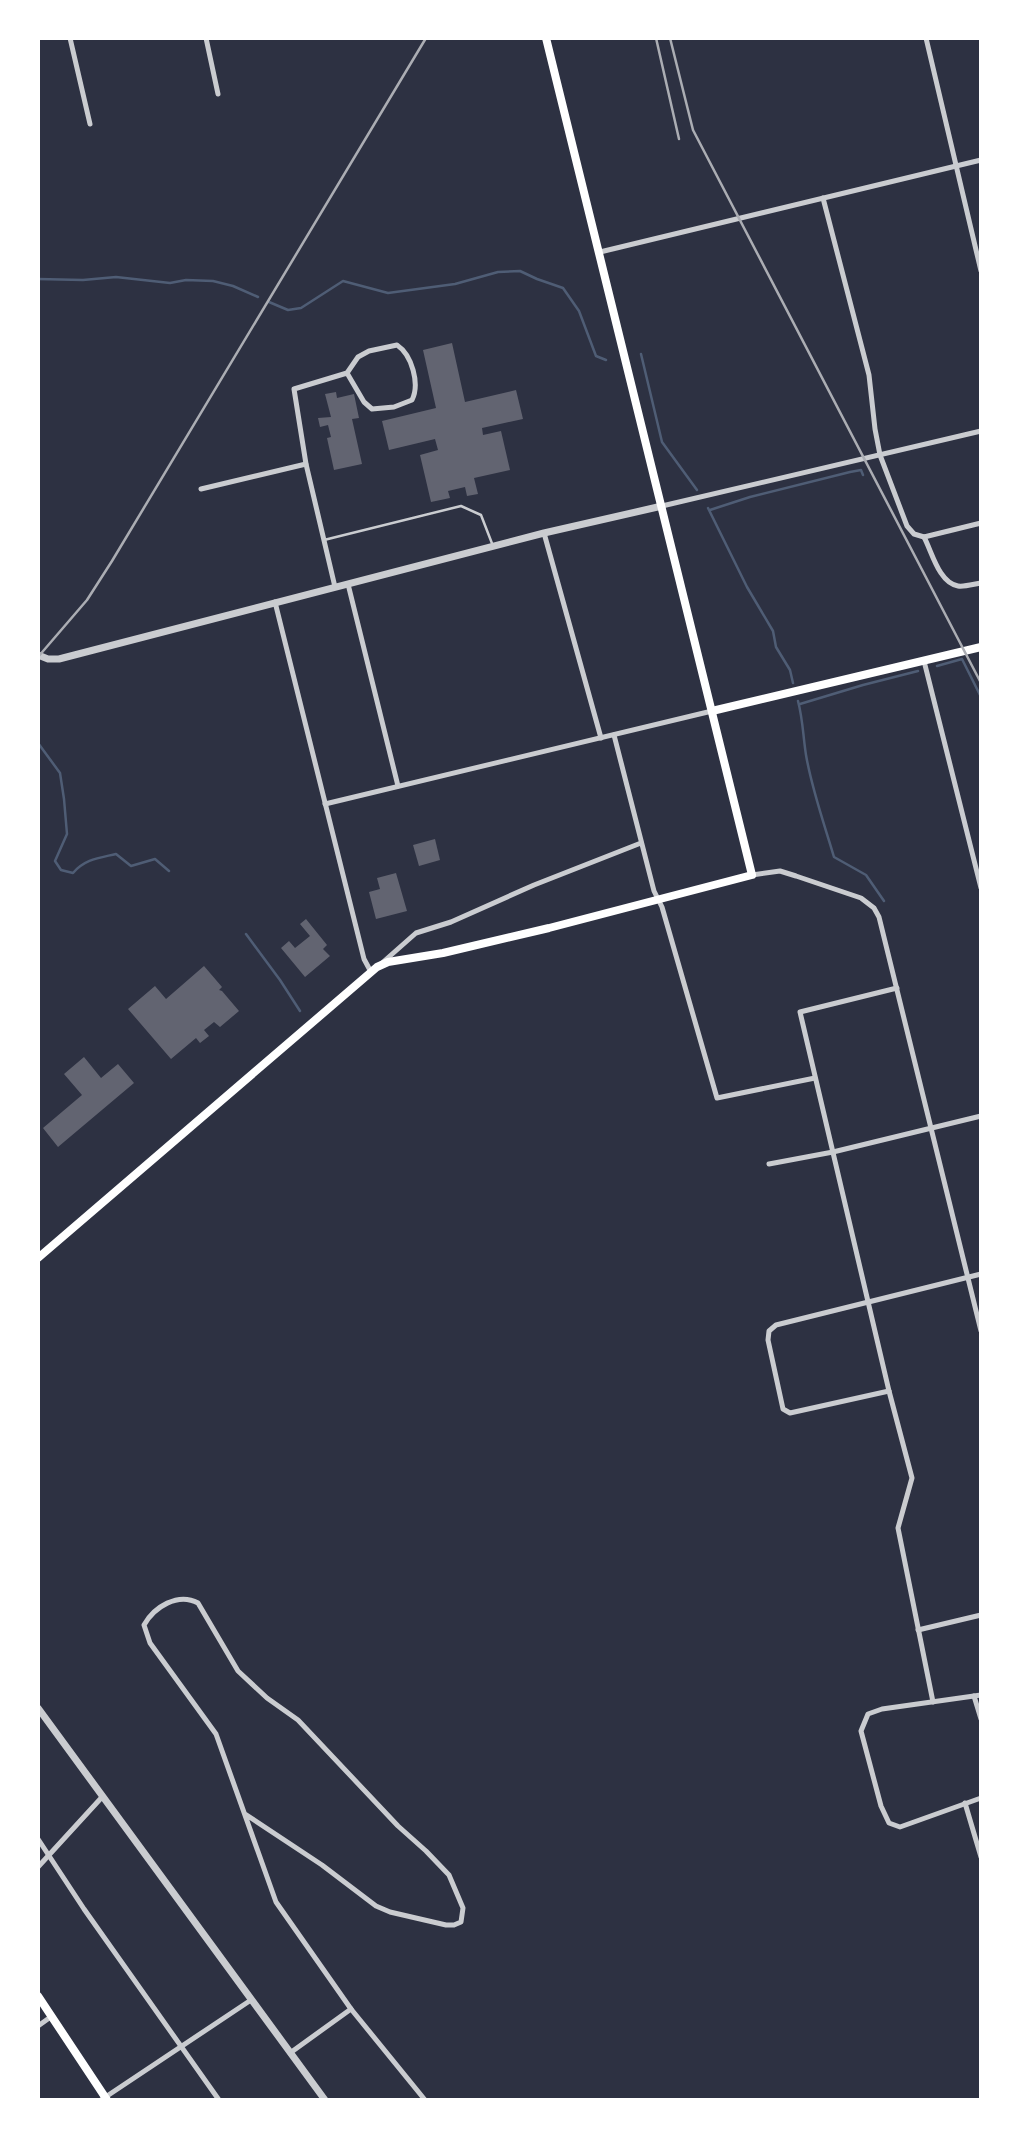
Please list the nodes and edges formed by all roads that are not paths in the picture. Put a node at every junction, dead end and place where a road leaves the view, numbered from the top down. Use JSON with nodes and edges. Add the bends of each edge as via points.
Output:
{"nodes":[{"id":1,"x":70,"y":38,"type":"edge"},
{"id":2,"x":206,"y":38,"type":"edge"},
{"id":3,"x":546,"y":38,"type":"edge"},
{"id":4,"x":926,"y":38,"type":"edge"},
{"id":5,"x":218,"y":94,"type":"dead end"},
{"id":6,"x":90,"y":124,"type":"dead end"},
{"id":7,"x":981,"y":160,"type":"edge"},
{"id":8,"x":956,"y":165,"type":"junction"},
{"id":9,"x":823,"y":198,"type":"junction"},
{"id":10,"x":600,"y":252,"type":"junction"},
{"id":11,"x":981,"y":271,"type":"edge"},
{"id":12,"x":347,"y":373,"type":"junction"},
{"id":13,"x":981,"y":431,"type":"edge"},
{"id":14,"x":880,"y":455,"type":"junction"},
{"id":15,"x":306,"y":464,"type":"junction"},
{"id":16,"x":201,"y":489,"type":"dead end"},
{"id":17,"x":662,"y":506,"type":"junction"},
{"id":18,"x":981,"y":523,"type":"edge"},
{"id":19,"x":544,"y":533,"type":"junction"},
{"id":20,"x":924,"y":537,"type":"junction"},
{"id":21,"x":324,"y":540,"type":"junction"},
{"id":22,"x":494,"y":546,"type":"junction"},
{"id":23,"x":981,"y":583,"type":"edge"},
{"id":24,"x":348,"y":584,"type":"junction"},
{"id":25,"x":335,"y":587,"type":"junction"},
{"id":26,"x":275,"y":602,"type":"junction"},
{"id":27,"x":981,"y":647,"type":"edge"},
{"id":28,"x":38,"y":655,"type":"edge"},
{"id":29,"x":925,"y":661,"type":"junction"},
{"id":30,"x":712,"y":711,"type":"junction"},
{"id":31,"x":614,"y":735,"type":"junction"},
{"id":32,"x":601,"y":738,"type":"junction"},
{"id":33,"x":398,"y":786,"type":"junction"},
{"id":34,"x":325,"y":804,"type":"junction"},
{"id":35,"x":641,"y":843,"type":"junction"},
{"id":36,"x":752,"y":875,"type":"junction"},
{"id":37,"x":981,"y":888,"type":"edge"},
{"id":38,"x":658,"y":899,"type":"junction"},
{"id":39,"x":374,"y":970,"type":"junction"},
{"id":40,"x":897,"y":988,"type":"junction"},
{"id":41,"x":815,"y":1078,"type":"junction"},
{"id":42,"x":981,"y":1116,"type":"edge"},
{"id":43,"x":932,"y":1128,"type":"junction"},
{"id":44,"x":834,"y":1152,"type":"junction"},
{"id":45,"x":769,"y":1164,"type":"dead end"},
{"id":46,"x":38,"y":1258,"type":"edge"},
{"id":47,"x":981,"y":1273,"type":"edge"},
{"id":48,"x":967,"y":1277,"type":"junction"},
{"id":49,"x":869,"y":1301,"type":"junction"},
{"id":50,"x":981,"y":1331,"type":"edge"},
{"id":51,"x":889,"y":1391,"type":"junction"},
{"id":52,"x":981,"y":1615,"type":"edge"},
{"id":53,"x":918,"y":1630,"type":"junction"},
{"id":54,"x":977,"y":1695,"type":"edge"},
{"id":55,"x":933,"y":1702,"type":"junction"},
{"id":56,"x":38,"y":1708,"type":"edge"},
{"id":57,"x":981,"y":1719,"type":"edge"},
{"id":58,"x":103,"y":1796,"type":"junction"},
{"id":59,"x":981,"y":1797,"type":"edge"},
{"id":60,"x":965,"y":1803,"type":"junction"},
{"id":61,"x":245,"y":1814,"type":"junction"},
{"id":62,"x":38,"y":1839,"type":"edge"},
{"id":63,"x":50,"y":1855,"type":"junction"},
{"id":64,"x":981,"y":1857,"type":"edge"},
{"id":65,"x":38,"y":1867,"type":"edge"},
{"id":66,"x":38,"y":1996,"type":"edge"},
{"id":67,"x":251,"y":2000,"type":"junction"},
{"id":68,"x":351,"y":2009,"type":"junction"},
{"id":69,"x":52,"y":2016,"type":"junction"},
{"id":70,"x":38,"y":2026,"type":"edge"},
{"id":71,"x":181,"y":2046,"type":"junction"},
{"id":72,"x":290,"y":2053,"type":"junction"},
{"id":73,"x":104,"y":2098,"type":"edge"},
{"id":74,"x":219,"y":2099,"type":"edge"},
{"id":75,"x":325,"y":2099,"type":"edge"},
{"id":76,"x":425,"y":2099,"type":"edge"}],
"edges":[{"from":1,"to":6,"type":"street"},
{"from":2,"to":5,"type":"street"},
{"from":3,"to":10,"type":"main road"},
{"from":4,"to":8,"type":"street"},
{"from":7,"to":8,"type":"street"},
{"from":8,"to":9,"type":"street"},
{"from":8,"to":11,"type":"street"},
{"from":9,"to":10,"type":"street"},
{"from":9,"to":14,"type":"street","via":[[869,375]]},
{"from":10,"to":17,"type":"main road"},
{"from":12,"to":12,"type":"street","via":[[372,409],[412,400],[416,391],[405,350],[397,345],[358,357]]},
{"from":12,"to":15,"type":"street","via":[[294,389]]},
{"from":13,"to":14,"type":"street"},
{"from":14,"to":17,"type":"street"},
{"from":14,"to":20,"type":"street","via":[[904,518],[914,534]]},
{"from":15,"to":16,"type":"street"},
{"from":15,"to":21,"type":"street"},
{"from":17,"to":19,"type":"street"},
{"from":17,"to":30,"type":"main road"},
{"from":18,"to":20,"type":"street"},
{"from":19,"to":22,"type":"street"},
{"from":19,"to":32,"type":"street"},
{"from":20,"to":23,"type":"street","via":[[944,579],[961,587]]},
{"from":21,"to":22,"type":"lane","via":[[461,506],[481,515]]},
{"from":21,"to":25,"type":"street"},
{"from":22,"to":24,"type":"street"},
{"from":24,"to":25,"type":"street"},
{"from":24,"to":33,"type":"street"},
{"from":25,"to":26,"type":"street"},
{"from":26,"to":28,"type":"street","via":[[59,659]]},
{"from":26,"to":34,"type":"street"},
{"from":27,"to":29,"type":"main road"},
{"from":29,"to":30,"type":"main road"},
{"from":29,"to":37,"type":"street"},
{"from":30,"to":31,"type":"street"},
{"from":30,"to":36,"type":"main road"},
{"from":31,"to":32,"type":"street"},
{"from":31,"to":35,"type":"street"},
{"from":32,"to":33,"type":"street"},
{"from":33,"to":34,"type":"street"},
{"from":34,"to":39,"type":"street","via":[[364,960]]},
{"from":35,"to":38,"type":"street"},
{"from":35,"to":39,"type":"street","via":[[416,933]]},
{"from":36,"to":38,"type":"main road"},
{"from":36,"to":40,"type":"street","via":[[780,872],[796,876],[861,898],[874,908]]},
{"from":38,"to":39,"type":"main road","via":[[456,950],[388,962]]},
{"from":38,"to":41,"type":"street","via":[[717,1098]]},
{"from":39,"to":46,"type":"main road"},
{"from":40,"to":41,"type":"street","via":[[800,1012]]},
{"from":40,"to":43,"type":"street"},
{"from":41,"to":44,"type":"street"},
{"from":42,"to":43,"type":"street"},
{"from":43,"to":44,"type":"street"},
{"from":43,"to":48,"type":"street"},
{"from":44,"to":45,"type":"street"},
{"from":44,"to":49,"type":"street"},
{"from":47,"to":48,"type":"street"},
{"from":48,"to":49,"type":"street"},
{"from":48,"to":50,"type":"street"},
{"from":49,"to":51,"type":"street"},
{"from":49,"to":51,"type":"street","via":[[776,1325],[769,1331],[783,1409],[790,1413]]},
{"from":51,"to":53,"type":"street","via":[[912,1478],[898,1528]]},
{"from":52,"to":53,"type":"street"},
{"from":53,"to":55,"type":"street"},
{"from":54,"to":55,"type":"street"},
{"from":54,"to":57,"type":"street"},
{"from":55,"to":60,"type":"street","via":[[868,1714],[862,1731],[881,1806],[889,1824],[900,1827]]},
{"from":56,"to":58,"type":"street"},
{"from":58,"to":63,"type":"street"},
{"from":58,"to":67,"type":"street"},
{"from":59,"to":60,"type":"street"},
{"from":60,"to":64,"type":"street"},
{"from":61,"to":61,"type":"street","via":[[216,1734],[150,1643],[144,1625],[150,1614],[172,1601],[198,1603],[237,1671],[299,1720],[449,1875],[463,1908],[461,1922],[446,1925],[376,1906]]},
{"from":61,"to":68,"type":"street","via":[[276,1902]]},
{"from":62,"to":63,"type":"street"},
{"from":63,"to":65,"type":"street"},
{"from":63,"to":71,"type":"street"},
{"from":66,"to":69,"type":"main road"},
{"from":67,"to":71,"type":"street"},
{"from":67,"to":72,"type":"street"},
{"from":68,"to":72,"type":"street"},
{"from":68,"to":76,"type":"street"},
{"from":69,"to":70,"type":"street"},
{"from":69,"to":73,"type":"main road"},
{"from":71,"to":73,"type":"street"},
{"from":71,"to":74,"type":"street"},
{"from":72,"to":75,"type":"street"}]}
